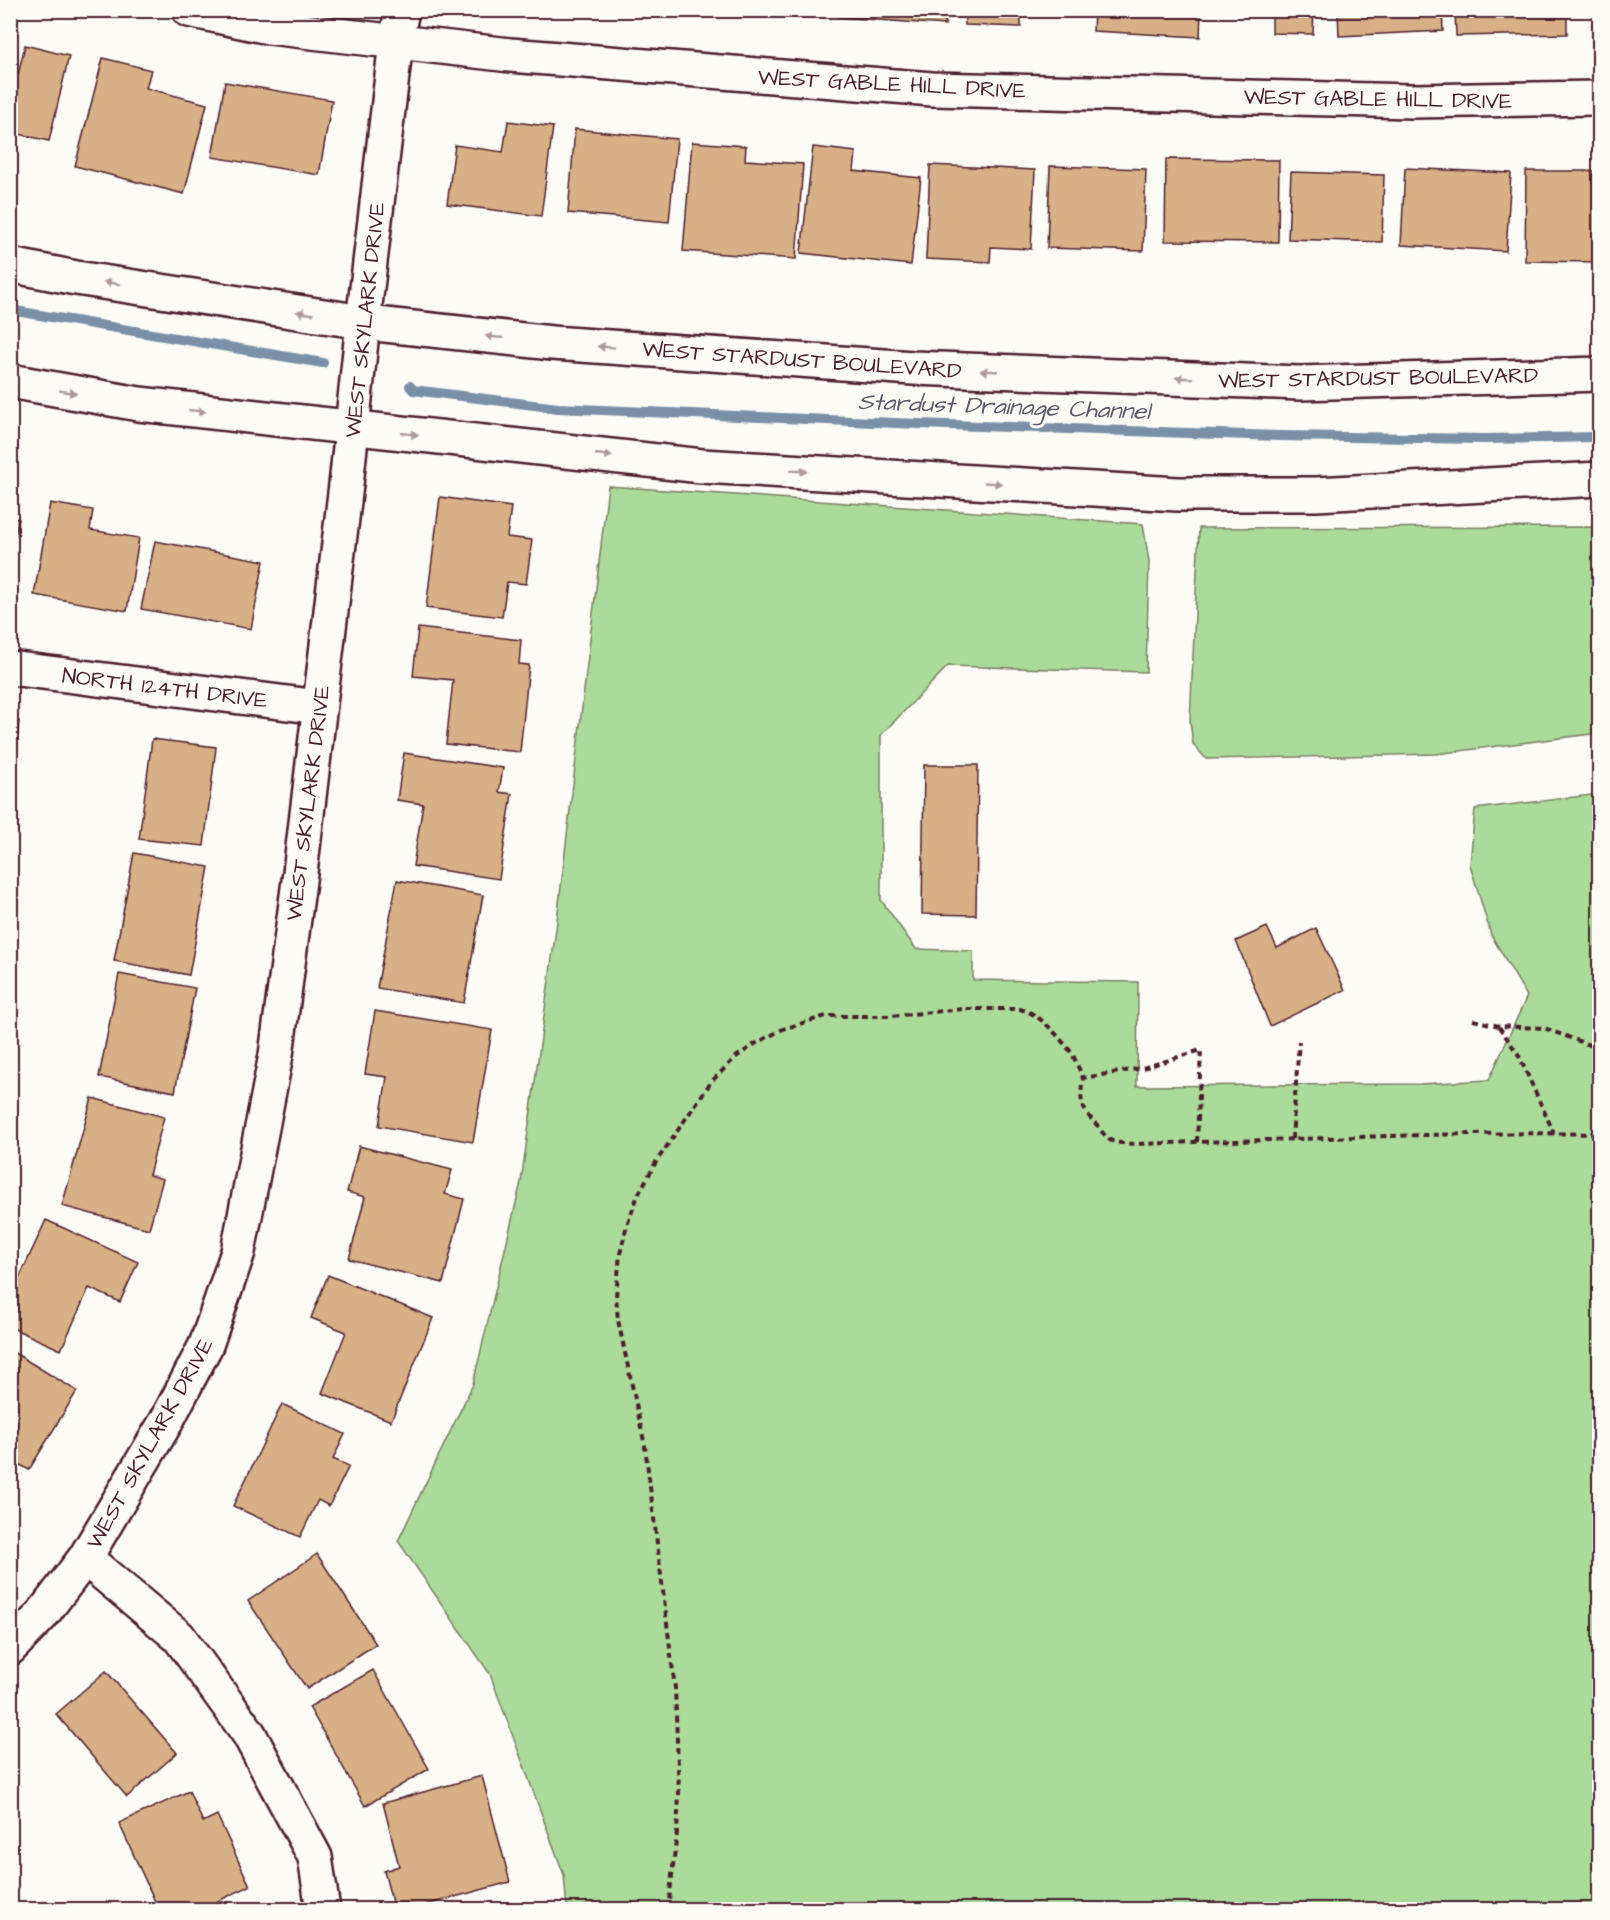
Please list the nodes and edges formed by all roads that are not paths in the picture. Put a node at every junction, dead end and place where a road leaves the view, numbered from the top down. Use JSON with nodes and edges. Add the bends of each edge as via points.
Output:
{"nodes":[{"id":1,"x":189,"y":10,"type":"edge"},
{"id":2,"x":402,"y":10,"type":"edge"},
{"id":3,"x":396,"y":42,"type":"junction"},
{"id":4,"x":1599,"y":98,"type":"edge"},
{"id":5,"x":10,"y":265,"type":"edge"},
{"id":6,"x":363,"y":322,"type":"junction"},
{"id":7,"x":1599,"y":374,"type":"edge"},
{"id":8,"x":10,"y":381,"type":"edge"},
{"id":9,"x":352,"y":428,"type":"junction"},
{"id":10,"x":1599,"y":479,"type":"edge"},
{"id":11,"x":10,"y":668,"type":"edge"},
{"id":12,"x":319,"y":707,"type":"junction"},
{"id":13,"x":85,"y":1558,"type":"junction"},
{"id":14,"x":10,"y":1648,"type":"edge"},
{"id":15,"x":323,"y":1910,"type":"edge"}],
"edges":[{"from":1,"to":3,"type":"street","name":"WEST GABLE HILL DRIVE","via":[[269,27]]},
{"from":2,"to":3,"type":"street","name":"WEST SKYLARK DRIVE"},
{"from":3,"to":4,"type":"street","name":"WEST GABLE HILL DRIVE","via":[[932,89],[1412,101]]},
{"from":3,"to":6,"type":"street","name":"WEST SKYLARK DRIVE"},
{"from":6,"to":5,"type":"street","name":"WEST STARDUST BOULEVARD","one_way":true},
{"from":7,"to":6,"type":"street","name":"WEST STARDUST BOULEVARD","one_way":true,"via":[[1300,383],[913,368],[552,343]]},
{"from":6,"to":9,"type":"street","name":"WEST SKYLARK DRIVE"},
{"from":8,"to":9,"type":"street","one_way":true,"via":[[139,404]]},
{"from":9,"to":10,"type":"street","one_way":true,"via":[[702,466],[1178,494],[1316,494]]},
{"from":9,"to":12,"type":"street","name":"WEST SKYLARK DRIVE"},
{"from":11,"to":12,"type":"street","name":"NORTH 124TH DRIVE"},
{"from":12,"to":13,"type":"street","name":"WEST SKYLARK DRIVE","via":[[276,1055],[238,1252],[206,1345],[166,1422]]},
{"from":13,"to":14,"type":"street","name":"WEST SKYLARK DRIVE","via":[[41,1616]]},
{"from":13,"to":15,"type":"street","via":[[179,1637],[249,1734],[315,1857]]}]}
